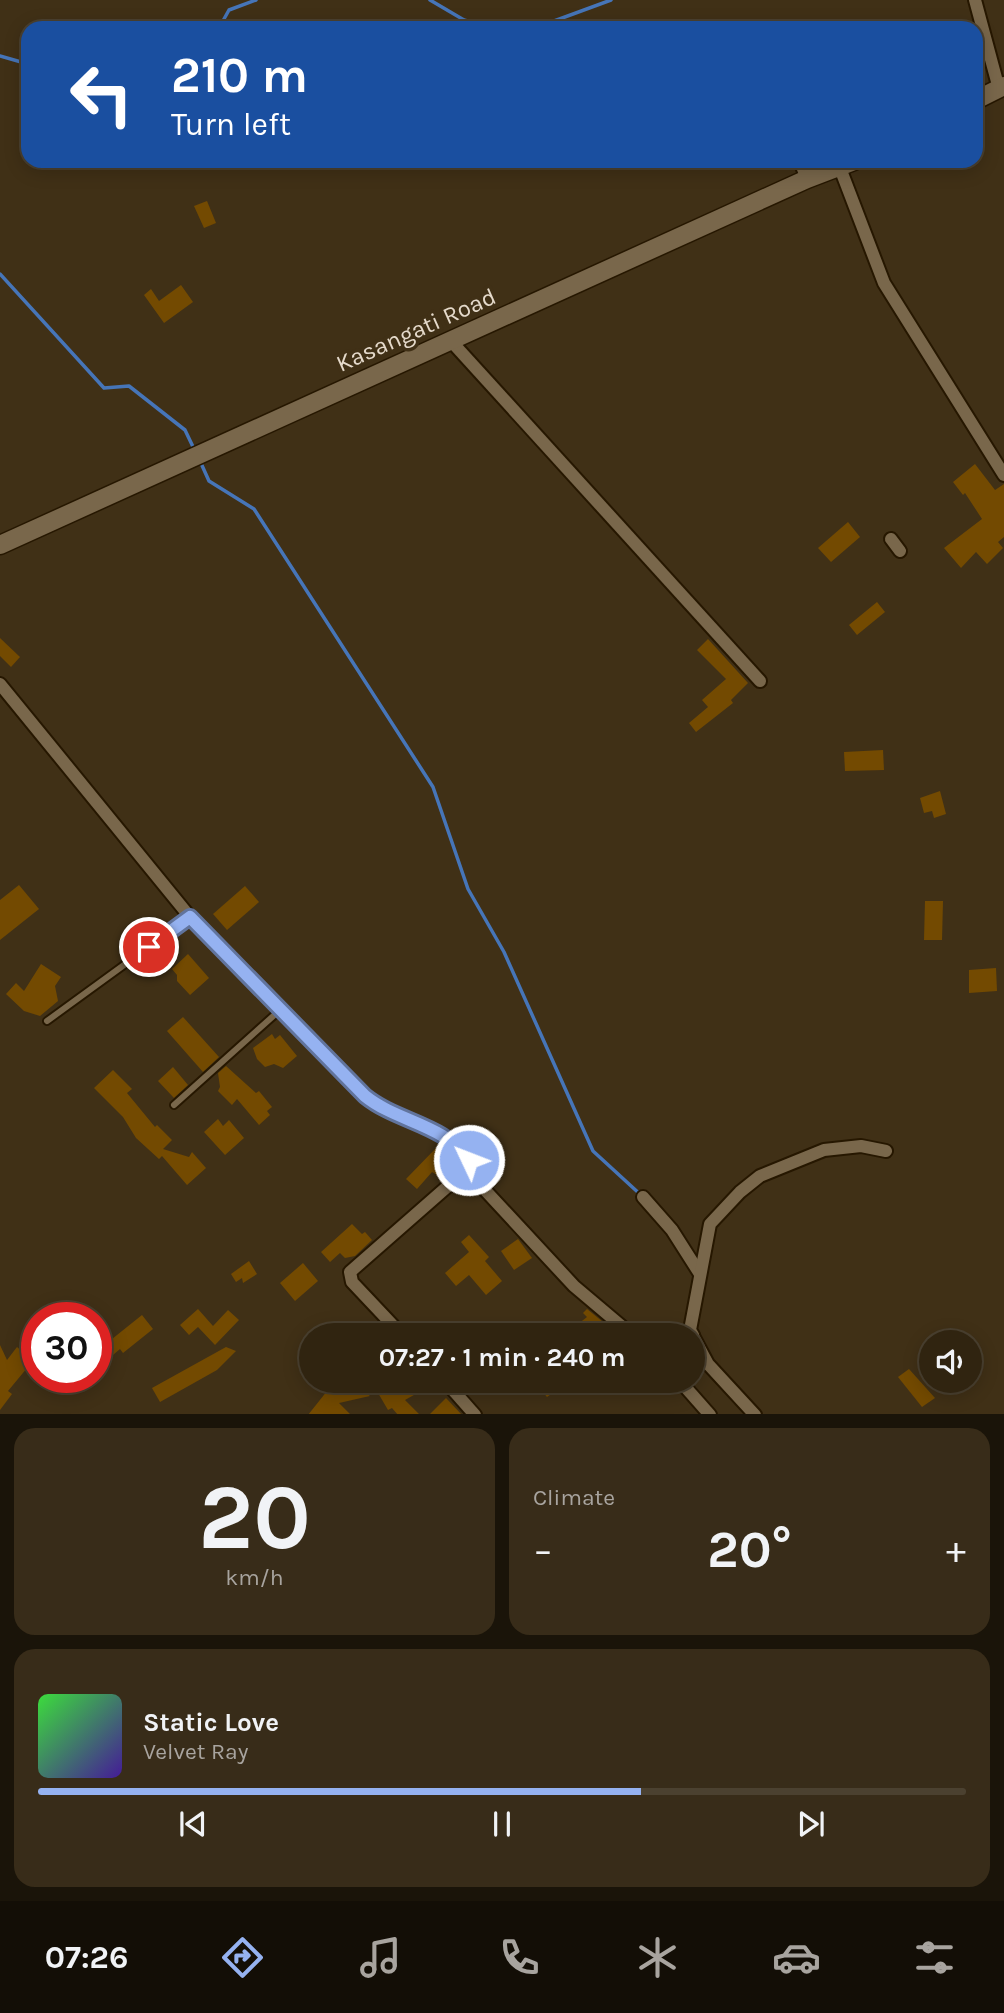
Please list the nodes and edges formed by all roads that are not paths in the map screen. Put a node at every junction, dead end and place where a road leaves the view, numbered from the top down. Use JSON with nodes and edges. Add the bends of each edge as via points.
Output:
{"nodes":[{"id":1,"x":975,"y":0,"type":"edge"},
{"id":2,"x":981,"y":21,"type":"edge"},
{"id":3,"x":983,"y":26,"type":"edge"},
{"id":4,"x":1002,"y":88,"type":"edge"},
{"id":5,"x":983,"y":97,"type":"edge"},
{"id":6,"x":803,"y":168,"type":"edge"},
{"id":7,"x":836,"y":168,"type":"edge"},
{"id":8,"x":848,"y":168,"type":"edge"},
{"id":9,"x":807,"y":179,"type":"junction"},
{"id":10,"x":451,"y":341,"type":"junction"},
{"id":11,"x":1004,"y":475,"type":"edge"},
{"id":12,"x":891,"y":539,"type":"dead end"},
{"id":13,"x":0,"y":545,"type":"edge"},
{"id":14,"x":900,"y":551,"type":"dead end"},
{"id":15,"x":760,"y":681,"type":"dead end"},
{"id":16,"x":0,"y":684,"type":"edge"},
{"id":17,"x":190,"y":917,"type":"junction"},
{"id":18,"x":282,"y":1008,"type":"junction"},
{"id":19,"x":47,"y":1021,"type":"dead end"},
{"id":20,"x":174,"y":1105,"type":"dead end"},
{"id":21,"x":886,"y":1151,"type":"dead end"},
{"id":22,"x":464,"y":1172,"type":"junction"},
{"id":23,"x":643,"y":1197,"type":"dead end"},
{"id":24,"x":700,"y":1273,"type":"junction"},
{"id":25,"x":391,"y":1323,"type":"edge"},
{"id":26,"x":618,"y":1323,"type":"edge"},
{"id":27,"x":691,"y":1323,"type":"edge"},
{"id":28,"x":705,"y":1358,"type":"edge"},
{"id":29,"x":456,"y":1393,"type":"edge"},
{"id":30,"x":691,"y":1393,"type":"edge"},
{"id":31,"x":474,"y":1414,"type":"edge"},
{"id":32,"x":709,"y":1414,"type":"edge"},
{"id":33,"x":754,"y":1414,"type":"edge"}],
"edges":[{"from":1,"to":2,"type":"street"},
{"from":3,"to":4,"type":"street"},
{"from":4,"to":5,"type":"street"},
{"from":6,"to":9,"type":"street"},
{"from":7,"to":9,"type":"street","name":"Kasangati Road"},
{"from":8,"to":11,"type":"street","via":[[884,283]]},
{"from":9,"to":10,"type":"street","name":"Kasangati Road"},
{"from":10,"to":13,"type":"street","name":"Kasangati Road"},
{"from":10,"to":15,"type":"street"},
{"from":12,"to":14,"type":"street"},
{"from":16,"to":17,"type":"street"},
{"from":17,"to":18,"type":"street"},
{"from":17,"to":19,"type":"lane"},
{"from":18,"to":20,"type":"lane"},
{"from":18,"to":22,"type":"street","via":[[370,1101],[435,1130],[466,1157],[469,1165]]},
{"from":21,"to":24,"type":"street","via":[[862,1146],[824,1150],[760,1176],[710,1224]]},
{"from":22,"to":25,"type":"street","via":[[350,1272],[352,1282]]},
{"from":22,"to":26,"type":"street","via":[[574,1286]]},
{"from":23,"to":24,"type":"street"},
{"from":24,"to":27,"type":"street"},
{"from":28,"to":33,"type":"street"},
{"from":29,"to":31,"type":"street"},
{"from":30,"to":32,"type":"street"}]}
